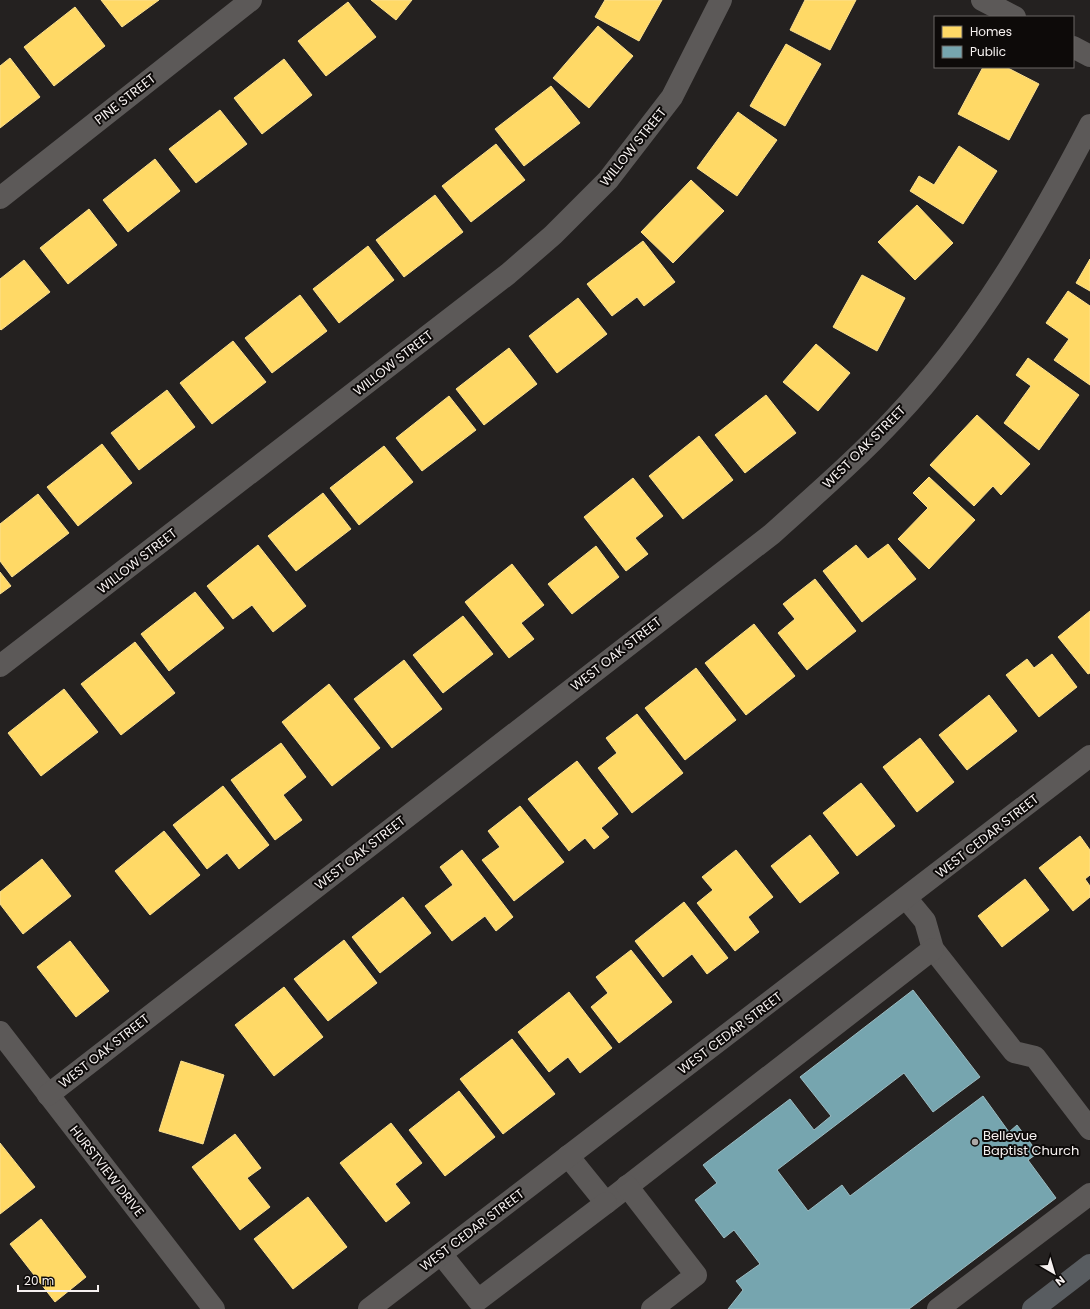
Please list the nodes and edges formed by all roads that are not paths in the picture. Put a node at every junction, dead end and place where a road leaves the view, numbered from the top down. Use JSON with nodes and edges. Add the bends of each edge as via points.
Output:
{"nodes":[{"id":1,"x":251,"y":0,"type":"edge"},
{"id":2,"x":721,"y":0,"type":"edge"},
{"id":3,"x":982,"y":0,"type":"edge"},
{"id":4,"x":1013,"y":16,"type":"edge"},
{"id":5,"x":1074,"y":48,"type":"edge"},
{"id":6,"x":1090,"y":56,"type":"edge"},
{"id":7,"x":1090,"y":125,"type":"edge"},
{"id":8,"x":0,"y":198,"type":"edge"},
{"id":9,"x":0,"y":666,"type":"edge"},
{"id":10,"x":1090,"y":756,"type":"edge"},
{"id":11,"x":906,"y":898,"type":"junction"},
{"id":12,"x":933,"y":949,"type":"junction"},
{"id":13,"x":0,"y":1032,"type":"edge"},
{"id":14,"x":48,"y":1095,"type":"junction"},
{"id":15,"x":1090,"y":1129,"type":"edge"},
{"id":16,"x":568,"y":1156,"type":"junction"},
{"id":17,"x":628,"y":1186,"type":"junction"},
{"id":18,"x":1090,"y":1194,"type":"edge"},
{"id":19,"x":606,"y":1203,"type":"junction"},
{"id":20,"x":441,"y":1254,"type":"junction"},
{"id":21,"x":1088,"y":1271,"type":"edge"},
{"id":22,"x":481,"y":1304,"type":"edge"},
{"id":23,"x":1043,"y":1306,"type":"edge"},
{"id":24,"x":657,"y":1308,"type":"edge"},
{"id":25,"x":214,"y":1309,"type":"edge"},
{"id":26,"x":369,"y":1309,"type":"edge"},
{"id":27,"x":938,"y":1309,"type":"edge"}],
"edges":[{"from":1,"to":8,"type":"street","name":"PINE STREET"},
{"from":2,"to":9,"type":"street","name":"WILLOW STREET","via":[[672,97],[608,180],[553,235],[508,274]]},
{"from":3,"to":4,"type":"street"},
{"from":5,"to":6,"type":"street"},
{"from":7,"to":14,"type":"street","name":"WEST OAK STREET","via":[[1034,228],[968,330],[896,418],[825,486],[772,534]]},
{"from":10,"to":11,"type":"street","name":"WEST CEDAR STREET"},
{"from":11,"to":12,"type":"street","via":[[925,921]]},
{"from":11,"to":16,"type":"street","name":"WEST CEDAR STREET"},
{"from":12,"to":15,"type":"street","via":[[1014,1052],[1035,1058]]},
{"from":12,"to":17,"type":"street"},
{"from":13,"to":14,"type":"street","name":"HURSTVIEW DRIVE"},
{"from":14,"to":25,"type":"street","name":"HURSTVIEW DRIVE"},
{"from":16,"to":19,"type":"street"},
{"from":16,"to":20,"type":"street","name":"WEST CEDAR STREET"},
{"from":17,"to":19,"type":"street"},
{"from":17,"to":24,"type":"street","via":[[696,1274]]},
{"from":18,"to":27,"type":"street"},
{"from":19,"to":22,"type":"street"},
{"from":20,"to":22,"type":"street"},
{"from":20,"to":26,"type":"street","name":"WEST CEDAR STREET"},
{"from":21,"to":23,"type":"main road"}]}
